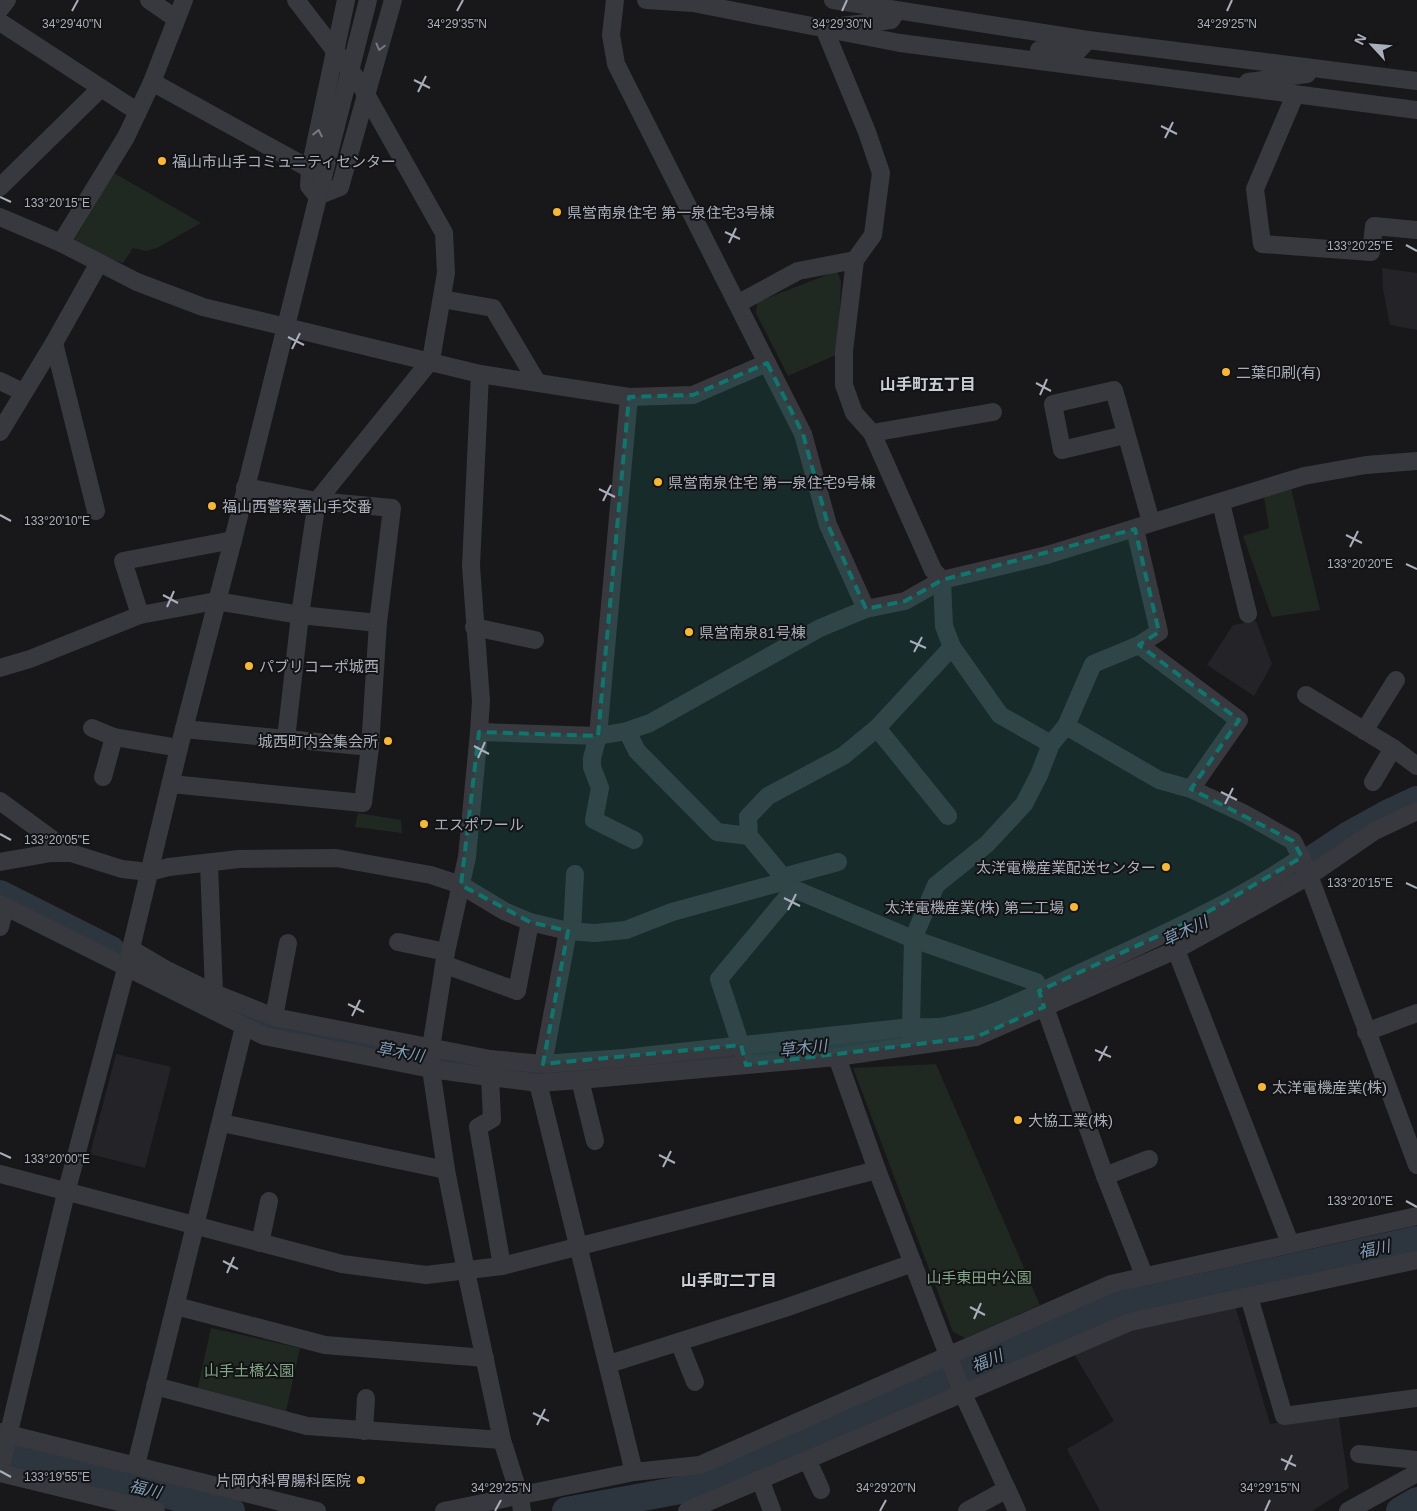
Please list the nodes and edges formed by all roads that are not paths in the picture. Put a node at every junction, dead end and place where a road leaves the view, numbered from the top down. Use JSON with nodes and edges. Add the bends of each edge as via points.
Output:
{"nodes":[{"id":1,"x":7,"y":0,"type":"edge"},
{"id":2,"x":149,"y":0,"type":"edge"},
{"id":3,"x":184,"y":0,"type":"edge"},
{"id":4,"x":296,"y":0,"type":"edge"},
{"id":5,"x":346,"y":0,"type":"edge"},
{"id":6,"x":368,"y":0,"type":"edge"},
{"id":7,"x":393,"y":0,"type":"edge"},
{"id":8,"x":615,"y":0,"type":"edge"},
{"id":9,"x":646,"y":0,"type":"edge"},
{"id":10,"x":833,"y":0,"type":"edge"},
{"id":11,"x":0,"y":9,"type":"edge"},
{"id":12,"x":897,"y":10,"type":"junction"},
{"id":13,"x":175,"y":18,"type":"junction"},
{"id":14,"x":0,"y":22,"type":"edge"},
{"id":15,"x":824,"y":28,"type":"junction"},
{"id":16,"x":1088,"y":40,"type":"junction"},
{"id":17,"x":335,"y":53,"type":"junction"},
{"id":18,"x":993,"y":55,"type":"junction"},
{"id":19,"x":1330,"y":71,"type":"junction"},
{"id":20,"x":1417,"y":80,"type":"edge"},
{"id":21,"x":152,"y":82,"type":"junction"},
{"id":22,"x":1225,"y":85,"type":"junction"},
{"id":23,"x":100,"y":88,"type":"junction"},
{"id":24,"x":366,"y":95,"type":"junction"},
{"id":25,"x":1295,"y":95,"type":"junction"},
{"id":26,"x":1417,"y":110,"type":"edge"},
{"id":27,"x":138,"y":112,"type":"junction"},
{"id":28,"x":316,"y":173,"type":"junction"},
{"id":29,"x":0,"y":187,"type":"edge"},
{"id":30,"x":317,"y":196,"type":"junction"},
{"id":31,"x":0,"y":216,"type":"edge"},
{"id":32,"x":1417,"y":230,"type":"edge"},
{"id":33,"x":61,"y":243,"type":"junction"},
{"id":34,"x":855,"y":260,"type":"junction"},
{"id":35,"x":99,"y":263,"type":"junction"},
{"id":36,"x":442,"y":299,"type":"junction"},
{"id":37,"x":739,"y":303,"type":"junction"},
{"id":38,"x":285,"y":325,"type":"junction"},
{"id":39,"x":54,"y":343,"type":"junction"},
{"id":40,"x":431,"y":360,"type":"junction"},
{"id":41,"x":768,"y":363,"type":"junction"},
{"id":42,"x":480,"y":374,"type":"junction"},
{"id":43,"x":0,"y":381,"type":"edge"},
{"id":44,"x":537,"y":382,"type":"junction"},
{"id":45,"x":23,"y":392,"type":"junction"},
{"id":46,"x":629,"y":397,"type":"junction"},
{"id":47,"x":993,"y":412,"type":"dead end"},
{"id":48,"x":0,"y":432,"type":"edge"},
{"id":49,"x":872,"y":433,"type":"junction"},
{"id":50,"x":1125,"y":435,"type":"junction"},
{"id":51,"x":1417,"y":461,"type":"edge"},
{"id":52,"x":245,"y":487,"type":"junction"},
{"id":53,"x":317,"y":501,"type":"junction"},
{"id":54,"x":1221,"y":503,"type":"junction"},
{"id":55,"x":96,"y":511,"type":"dead end"},
{"id":56,"x":1143,"y":526,"type":"junction"},
{"id":57,"x":233,"y":540,"type":"junction"},
{"id":58,"x":942,"y":580,"type":"junction"},
{"id":59,"x":216,"y":601,"type":"junction"},
{"id":60,"x":866,"y":609,"type":"junction"},
{"id":61,"x":140,"y":614,"type":"junction"},
{"id":62,"x":1248,"y":614,"type":"dead end"},
{"id":63,"x":300,"y":615,"type":"junction"},
{"id":64,"x":378,"y":623,"type":"junction"},
{"id":65,"x":474,"y":627,"type":"junction"},
{"id":66,"x":535,"y":640,"type":"dead end"},
{"id":67,"x":1140,"y":645,"type":"junction"},
{"id":68,"x":952,"y":647,"type":"junction"},
{"id":69,"x":0,"y":668,"type":"edge"},
{"id":70,"x":1396,"y":680,"type":"dead end"},
{"id":71,"x":1306,"y":695,"type":"dead end"},
{"id":72,"x":1066,"y":726,"type":"junction"},
{"id":73,"x":92,"y":728,"type":"dead end"},
{"id":74,"x":877,"y":728,"type":"junction"},
{"id":75,"x":184,"y":729,"type":"junction"},
{"id":76,"x":627,"y":731,"type":"junction"},
{"id":77,"x":1364,"y":731,"type":"junction"},
{"id":78,"x":479,"y":732,"type":"junction"},
{"id":79,"x":598,"y":736,"type":"junction"},
{"id":80,"x":114,"y":737,"type":"junction"},
{"id":81,"x":286,"y":739,"type":"junction"},
{"id":82,"x":1051,"y":744,"type":"junction"},
{"id":83,"x":179,"y":748,"type":"junction"},
{"id":84,"x":370,"y":748,"type":"junction"},
{"id":85,"x":1393,"y":748,"type":"junction"},
{"id":86,"x":1417,"y":766,"type":"edge"},
{"id":87,"x":103,"y":776,"type":"dead end"},
{"id":88,"x":1373,"y":782,"type":"dead end"},
{"id":89,"x":171,"y":784,"type":"junction"},
{"id":90,"x":1191,"y":789,"type":"junction"},
{"id":91,"x":0,"y":801,"type":"edge"},
{"id":92,"x":1417,"y":811,"type":"edge"},
{"id":93,"x":948,"y":816,"type":"dead end"},
{"id":94,"x":749,"y":836,"type":"junction"},
{"id":95,"x":634,"y":840,"type":"dead end"},
{"id":96,"x":71,"y":853,"type":"junction"},
{"id":97,"x":0,"y":862,"type":"edge"},
{"id":98,"x":838,"y":862,"type":"dead end"},
{"id":99,"x":209,"y":864,"type":"junction"},
{"id":100,"x":1306,"y":866,"type":"junction"},
{"id":101,"x":149,"y":872,"type":"junction"},
{"id":102,"x":575,"y":874,"type":"dead end"},
{"id":103,"x":786,"y":883,"type":"junction"},
{"id":104,"x":461,"y":885,"type":"junction"},
{"id":105,"x":2,"y":906,"type":"edge"},
{"id":106,"x":530,"y":922,"type":"junction"},
{"id":107,"x":0,"y":927,"type":"edge"},
{"id":108,"x":570,"y":931,"type":"junction"},
{"id":109,"x":913,"y":939,"type":"junction"},
{"id":110,"x":398,"y":942,"type":"dead end"},
{"id":111,"x":288,"y":943,"type":"dead end"},
{"id":112,"x":131,"y":949,"type":"junction"},
{"id":113,"x":1176,"y":950,"type":"junction"},
{"id":114,"x":446,"y":958,"type":"junction"},
{"id":115,"x":126,"y":968,"type":"junction"},
{"id":116,"x":214,"y":993,"type":"junction"},
{"id":117,"x":1042,"y":999,"type":"junction"},
{"id":118,"x":1417,"y":1013,"type":"edge"},
{"id":119,"x":274,"y":1017,"type":"junction"},
{"id":120,"x":244,"y":1028,"type":"junction"},
{"id":121,"x":1366,"y":1032,"type":"junction"},
{"id":122,"x":911,"y":1037,"type":"junction"},
{"id":123,"x":744,"y":1055,"type":"junction"},
{"id":124,"x":837,"y":1057,"type":"junction"},
{"id":125,"x":431,"y":1058,"type":"junction"},
{"id":126,"x":543,"y":1064,"type":"junction"},
{"id":127,"x":490,"y":1077,"type":"junction"},
{"id":128,"x":580,"y":1080,"type":"junction"},
{"id":129,"x":538,"y":1083,"type":"junction"},
{"id":130,"x":222,"y":1123,"type":"junction"},
{"id":131,"x":595,"y":1141,"type":"dead end"},
{"id":132,"x":1149,"y":1159,"type":"dead end"},
{"id":133,"x":1417,"y":1165,"type":"edge"},
{"id":134,"x":446,"y":1170,"type":"junction"},
{"id":135,"x":877,"y":1170,"type":"junction"},
{"id":136,"x":0,"y":1174,"type":"edge"},
{"id":137,"x":1105,"y":1176,"type":"junction"},
{"id":138,"x":66,"y":1193,"type":"junction"},
{"id":139,"x":269,"y":1201,"type":"dead end"},
{"id":140,"x":1417,"y":1216,"type":"edge"},
{"id":141,"x":194,"y":1225,"type":"junction"},
{"id":142,"x":260,"y":1243,"type":"junction"},
{"id":143,"x":1290,"y":1243,"type":"junction"},
{"id":144,"x":579,"y":1247,"type":"junction"},
{"id":145,"x":1417,"y":1260,"type":"edge"},
{"id":146,"x":914,"y":1263,"type":"junction"},
{"id":147,"x":502,"y":1266,"type":"junction"},
{"id":148,"x":466,"y":1271,"type":"junction"},
{"id":149,"x":1144,"y":1275,"type":"junction"},
{"id":150,"x":1249,"y":1297,"type":"junction"},
{"id":151,"x":176,"y":1306,"type":"junction"},
{"id":152,"x":679,"y":1342,"type":"junction"},
{"id":153,"x":485,"y":1358,"type":"junction"},
{"id":154,"x":950,"y":1359,"type":"junction"},
{"id":155,"x":609,"y":1364,"type":"junction"},
{"id":156,"x":695,"y":1382,"type":"dead end"},
{"id":157,"x":155,"y":1386,"type":"junction"},
{"id":158,"x":962,"y":1391,"type":"junction"},
{"id":159,"x":366,"y":1398,"type":"dead end"},
{"id":160,"x":1417,"y":1398,"type":"edge"},
{"id":161,"x":364,"y":1431,"type":"junction"},
{"id":162,"x":6,"y":1435,"type":"edge"},
{"id":163,"x":502,"y":1440,"type":"junction"},
{"id":164,"x":1359,"y":1454,"type":"dead end"},
{"id":165,"x":1417,"y":1460,"type":"edge"},
{"id":166,"x":808,"y":1461,"type":"junction"},
{"id":167,"x":136,"y":1464,"type":"junction"},
{"id":168,"x":0,"y":1470,"type":"edge"},
{"id":169,"x":634,"y":1472,"type":"junction"},
{"id":170,"x":1417,"y":1473,"type":"edge"},
{"id":171,"x":760,"y":1479,"type":"junction"},
{"id":172,"x":1007,"y":1489,"type":"junction"},
{"id":173,"x":821,"y":1490,"type":"dead end"},
{"id":174,"x":521,"y":1504,"type":"edge"},
{"id":175,"x":126,"y":1507,"type":"edge"},
{"id":176,"x":156,"y":1511,"type":"edge"},
{"id":177,"x":317,"y":1511,"type":"edge"},
{"id":178,"x":444,"y":1511,"type":"edge"},
{"id":179,"x":687,"y":1511,"type":"edge"},
{"id":180,"x":772,"y":1511,"type":"edge"},
{"id":181,"x":967,"y":1511,"type":"edge"},
{"id":182,"x":1016,"y":1511,"type":"edge"},
{"id":183,"x":1348,"y":1511,"type":"edge"}],
"edges":[{"from":1,"to":11,"type":"street"},
{"from":2,"to":13,"type":"street"},
{"from":3,"to":13,"type":"street"},
{"from":4,"to":17,"type":"street"},
{"from":5,"to":17,"type":"street"},
{"from":6,"to":28,"type":"street","bridge":true},
{"from":7,"to":24,"type":"street","one_way":true},
{"from":8,"to":37,"type":"street","via":[[611,35],[616,64]]},
{"from":9,"to":15,"type":"street","via":[[693,3]]},
{"from":10,"to":12,"type":"street"},
{"from":12,"to":15,"type":"street","via":[[891,20]]},
{"from":12,"to":16,"type":"street"},
{"from":13,"to":21,"type":"street"},
{"from":14,"to":23,"type":"street"},
{"from":15,"to":18,"type":"street","via":[[900,43]]},
{"from":15,"to":34,"type":"street","via":[[881,173],[873,235]]},
{"from":16,"to":18,"type":"street","via":[[1077,52],[1000,48]]},
{"from":16,"to":19,"type":"street"},
{"from":17,"to":24,"type":"street"},
{"from":28,"to":17,"type":"street","one_way":true},
{"from":18,"to":22,"type":"street"},
{"from":19,"to":20,"type":"street"},
{"from":19,"to":22,"type":"street"},
{"from":21,"to":27,"type":"street"},
{"from":21,"to":28,"type":"street"},
{"from":22,"to":25,"type":"street"},
{"from":23,"to":27,"type":"street"},
{"from":23,"to":29,"type":"street"},
{"from":24,"to":30,"type":"street","via":[[340,187]]},
{"from":24,"to":36,"type":"street","via":[[444,233],[446,273]]},
{"from":25,"to":26,"type":"street"},
{"from":25,"to":32,"type":"street","via":[[1255,189],[1262,244],[1371,252],[1374,226]]},
{"from":27,"to":33,"type":"street"},
{"from":28,"to":30,"type":"street"},
{"from":30,"to":38,"type":"street"},
{"from":31,"to":33,"type":"street"},
{"from":33,"to":35,"type":"street"},
{"from":34,"to":37,"type":"street","via":[[798,271]]},
{"from":34,"to":49,"type":"street","via":[[844,351],[844,385],[854,413]]},
{"from":35,"to":38,"type":"street","via":[[137,282],[203,306]]},
{"from":35,"to":39,"type":"street"},
{"from":36,"to":40,"type":"street"},
{"from":36,"to":44,"type":"street","via":[[493,308]]},
{"from":37,"to":41,"type":"street"},
{"from":38,"to":40,"type":"street"},
{"from":38,"to":52,"type":"street"},
{"from":39,"to":45,"type":"street"},
{"from":39,"to":55,"type":"street"},
{"from":40,"to":42,"type":"street"},
{"from":40,"to":53,"type":"street"},
{"from":41,"to":46,"type":"street","via":[[693,396]]},
{"from":41,"to":60,"type":"street","via":[[803,434],[828,525]]},
{"from":42,"to":44,"type":"street"},
{"from":42,"to":65,"type":"street","via":[[472,566]]},
{"from":43,"to":45,"type":"street"},
{"from":44,"to":46,"type":"street"},
{"from":45,"to":48,"type":"street"},
{"from":46,"to":79,"type":"street"},
{"from":47,"to":49,"type":"street"},
{"from":49,"to":58,"type":"street","via":[[933,570]]},
{"from":50,"to":50,"type":"street","via":[[1114,390],[1053,404],[1062,450]]},
{"from":50,"to":56,"type":"street"},
{"from":51,"to":54,"type":"street","via":[[1366,465],[1304,476]]},
{"from":52,"to":53,"type":"street"},
{"from":52,"to":57,"type":"street"},
{"from":53,"to":63,"type":"street"},
{"from":53,"to":64,"type":"street","via":[[392,508]]},
{"from":54,"to":56,"type":"street"},
{"from":54,"to":62,"type":"street"},
{"from":56,"to":58,"type":"street"},
{"from":56,"to":67,"type":"street","via":[[1159,632]]},
{"from":57,"to":59,"type":"street"},
{"from":57,"to":61,"type":"street","via":[[123,561]]},
{"from":58,"to":60,"type":"street","via":[[905,601]]},
{"from":58,"to":68,"type":"street","via":[[944,626]]},
{"from":59,"to":61,"type":"street"},
{"from":59,"to":63,"type":"street"},
{"from":59,"to":75,"type":"street"},
{"from":60,"to":76,"type":"street","via":[[820,628],[650,723]]},
{"from":61,"to":69,"type":"street"},
{"from":63,"to":64,"type":"street"},
{"from":63,"to":81,"type":"street"},
{"from":64,"to":84,"type":"street"},
{"from":65,"to":66,"type":"street"},
{"from":65,"to":78,"type":"street","via":[[481,701]]},
{"from":67,"to":72,"type":"street","via":[[1093,664]]},
{"from":67,"to":90,"type":"street","via":[[1239,720]]},
{"from":68,"to":74,"type":"street"},
{"from":68,"to":82,"type":"street","via":[[1000,715]]},
{"from":70,"to":77,"type":"street"},
{"from":71,"to":77,"type":"street"},
{"from":72,"to":82,"type":"street"},
{"from":72,"to":90,"type":"street","via":[[1159,780]]},
{"from":73,"to":80,"type":"street"},
{"from":74,"to":93,"type":"street"},
{"from":74,"to":94,"type":"street","via":[[843,756],[768,796],[748,817]]},
{"from":75,"to":81,"type":"street"},
{"from":75,"to":83,"type":"street"},
{"from":76,"to":79,"type":"street"},
{"from":76,"to":94,"type":"street","via":[[637,751],[717,832]]},
{"from":77,"to":85,"type":"street"},
{"from":78,"to":79,"type":"street"},
{"from":78,"to":104,"type":"street","via":[[467,857]]},
{"from":79,"to":95,"type":"street","via":[[592,758],[600,788],[594,820]]},
{"from":80,"to":83,"type":"street"},
{"from":80,"to":87,"type":"street"},
{"from":81,"to":84,"type":"street"},
{"from":82,"to":109,"type":"street","via":[[1024,804],[987,844],[936,885]]},
{"from":83,"to":89,"type":"street"},
{"from":84,"to":89,"type":"street","via":[[363,803]]},
{"from":85,"to":86,"type":"street"},
{"from":85,"to":88,"type":"street"},
{"from":89,"to":101,"type":"street"},
{"from":90,"to":100,"type":"street","via":[[1294,841]]},
{"from":91,"to":96,"type":"street"},
{"from":92,"to":100,"type":"street"},
{"from":94,"to":103,"type":"street"},
{"from":96,"to":97,"type":"street","via":[[51,853]]},
{"from":96,"to":101,"type":"street","via":[[122,869]]},
{"from":98,"to":103,"type":"street"},
{"from":99,"to":101,"type":"street"},
{"from":99,"to":104,"type":"street","via":[[239,859],[336,858],[432,875]]},
{"from":99,"to":116,"type":"street"},
{"from":100,"to":113,"type":"street"},
{"from":100,"to":117,"type":"street","via":[[1267,881]]},
{"from":100,"to":121,"type":"street"},
{"from":101,"to":112,"type":"street"},
{"from":102,"to":108,"type":"street"},
{"from":103,"to":108,"type":"street","via":[[672,912],[626,930]]},
{"from":103,"to":109,"type":"street"},
{"from":103,"to":123,"type":"street","via":[[719,979]]},
{"from":104,"to":106,"type":"street","via":[[504,911]]},
{"from":104,"to":114,"type":"street"},
{"from":105,"to":107,"type":"street"},
{"from":105,"to":115,"type":"street"},
{"from":106,"to":108,"type":"street"},
{"from":106,"to":114,"type":"street","via":[[517,991]]},
{"from":108,"to":126,"type":"street"},
{"from":109,"to":117,"type":"street","via":[[1036,982]]},
{"from":109,"to":122,"type":"street"},
{"from":110,"to":114,"type":"street"},
{"from":111,"to":119,"type":"street"},
{"from":112,"to":115,"type":"street"},
{"from":112,"to":116,"type":"street"},
{"from":113,"to":117,"type":"street"},
{"from":113,"to":143,"type":"street"},
{"from":114,"to":125,"type":"street"},
{"from":115,"to":120,"type":"street"},
{"from":115,"to":138,"type":"street"},
{"from":116,"to":119,"type":"street"},
{"from":117,"to":122,"type":"street"},
{"from":117,"to":137,"type":"street"},
{"from":118,"to":121,"type":"street"},
{"from":119,"to":125,"type":"street"},
{"from":120,"to":125,"type":"street","via":[[264,1036]]},
{"from":120,"to":130,"type":"street"},
{"from":121,"to":133,"type":"street"},
{"from":122,"to":123,"type":"street"},
{"from":122,"to":124,"type":"street"},
{"from":123,"to":124,"type":"street"},
{"from":123,"to":126,"type":"street"},
{"from":123,"to":128,"type":"street"},
{"from":124,"to":135,"type":"street"},
{"from":125,"to":126,"type":"street"},
{"from":125,"to":127,"type":"street"},
{"from":125,"to":134,"type":"street"},
{"from":127,"to":129,"type":"street"},
{"from":127,"to":147,"type":"street","via":[[492,1118],[478,1128]]},
{"from":128,"to":129,"type":"street"},
{"from":128,"to":131,"type":"street"},
{"from":129,"to":144,"type":"street"},
{"from":130,"to":134,"type":"street"},
{"from":130,"to":141,"type":"street"},
{"from":132,"to":137,"type":"street"},
{"from":134,"to":148,"type":"street"},
{"from":135,"to":144,"type":"street"},
{"from":135,"to":146,"type":"street"},
{"from":136,"to":138,"type":"street"},
{"from":137,"to":149,"type":"street"},
{"from":138,"to":141,"type":"street"},
{"from":138,"to":162,"type":"street"},
{"from":139,"to":142,"type":"street"},
{"from":140,"to":143,"type":"street"},
{"from":141,"to":142,"type":"street"},
{"from":141,"to":151,"type":"street"},
{"from":142,"to":148,"type":"street","via":[[342,1264],[426,1276]]},
{"from":143,"to":149,"type":"street"},
{"from":144,"to":147,"type":"street"},
{"from":144,"to":155,"type":"street"},
{"from":145,"to":150,"type":"street"},
{"from":146,"to":152,"type":"street"},
{"from":146,"to":154,"type":"street"},
{"from":147,"to":148,"type":"street"},
{"from":148,"to":153,"type":"street"},
{"from":149,"to":154,"type":"street","via":[[1111,1284]]},
{"from":150,"to":158,"type":"street","via":[[1130,1322]]},
{"from":150,"to":160,"type":"street","via":[[1284,1416]]},
{"from":151,"to":153,"type":"street","via":[[325,1345]]},
{"from":151,"to":157,"type":"street"},
{"from":152,"to":155,"type":"street"},
{"from":152,"to":156,"type":"street"},
{"from":153,"to":163,"type":"street"},
{"from":154,"to":158,"type":"street"},
{"from":154,"to":169,"type":"street","via":[[700,1465]]},
{"from":155,"to":169,"type":"street"},
{"from":157,"to":161,"type":"street","via":[[308,1426]]},
{"from":157,"to":167,"type":"street"},
{"from":158,"to":166,"type":"street"},
{"from":158,"to":172,"type":"street"},
{"from":159,"to":161,"type":"street"},
{"from":161,"to":163,"type":"street"},
{"from":162,"to":167,"type":"street"},
{"from":162,"to":168,"type":"street"},
{"from":163,"to":174,"type":"street"},
{"from":164,"to":165,"type":"street"},
{"from":166,"to":171,"type":"street"},
{"from":166,"to":173,"type":"street"},
{"from":167,"to":177,"type":"street"},
{"from":168,"to":175,"type":"street"},
{"from":169,"to":174,"type":"street"},
{"from":170,"to":183,"type":"street"},
{"from":171,"to":179,"type":"street"},
{"from":171,"to":180,"type":"street"},
{"from":172,"to":181,"type":"street"},
{"from":172,"to":182,"type":"street"},
{"from":174,"to":178,"type":"street"},
{"from":175,"to":176,"type":"street"}]}
